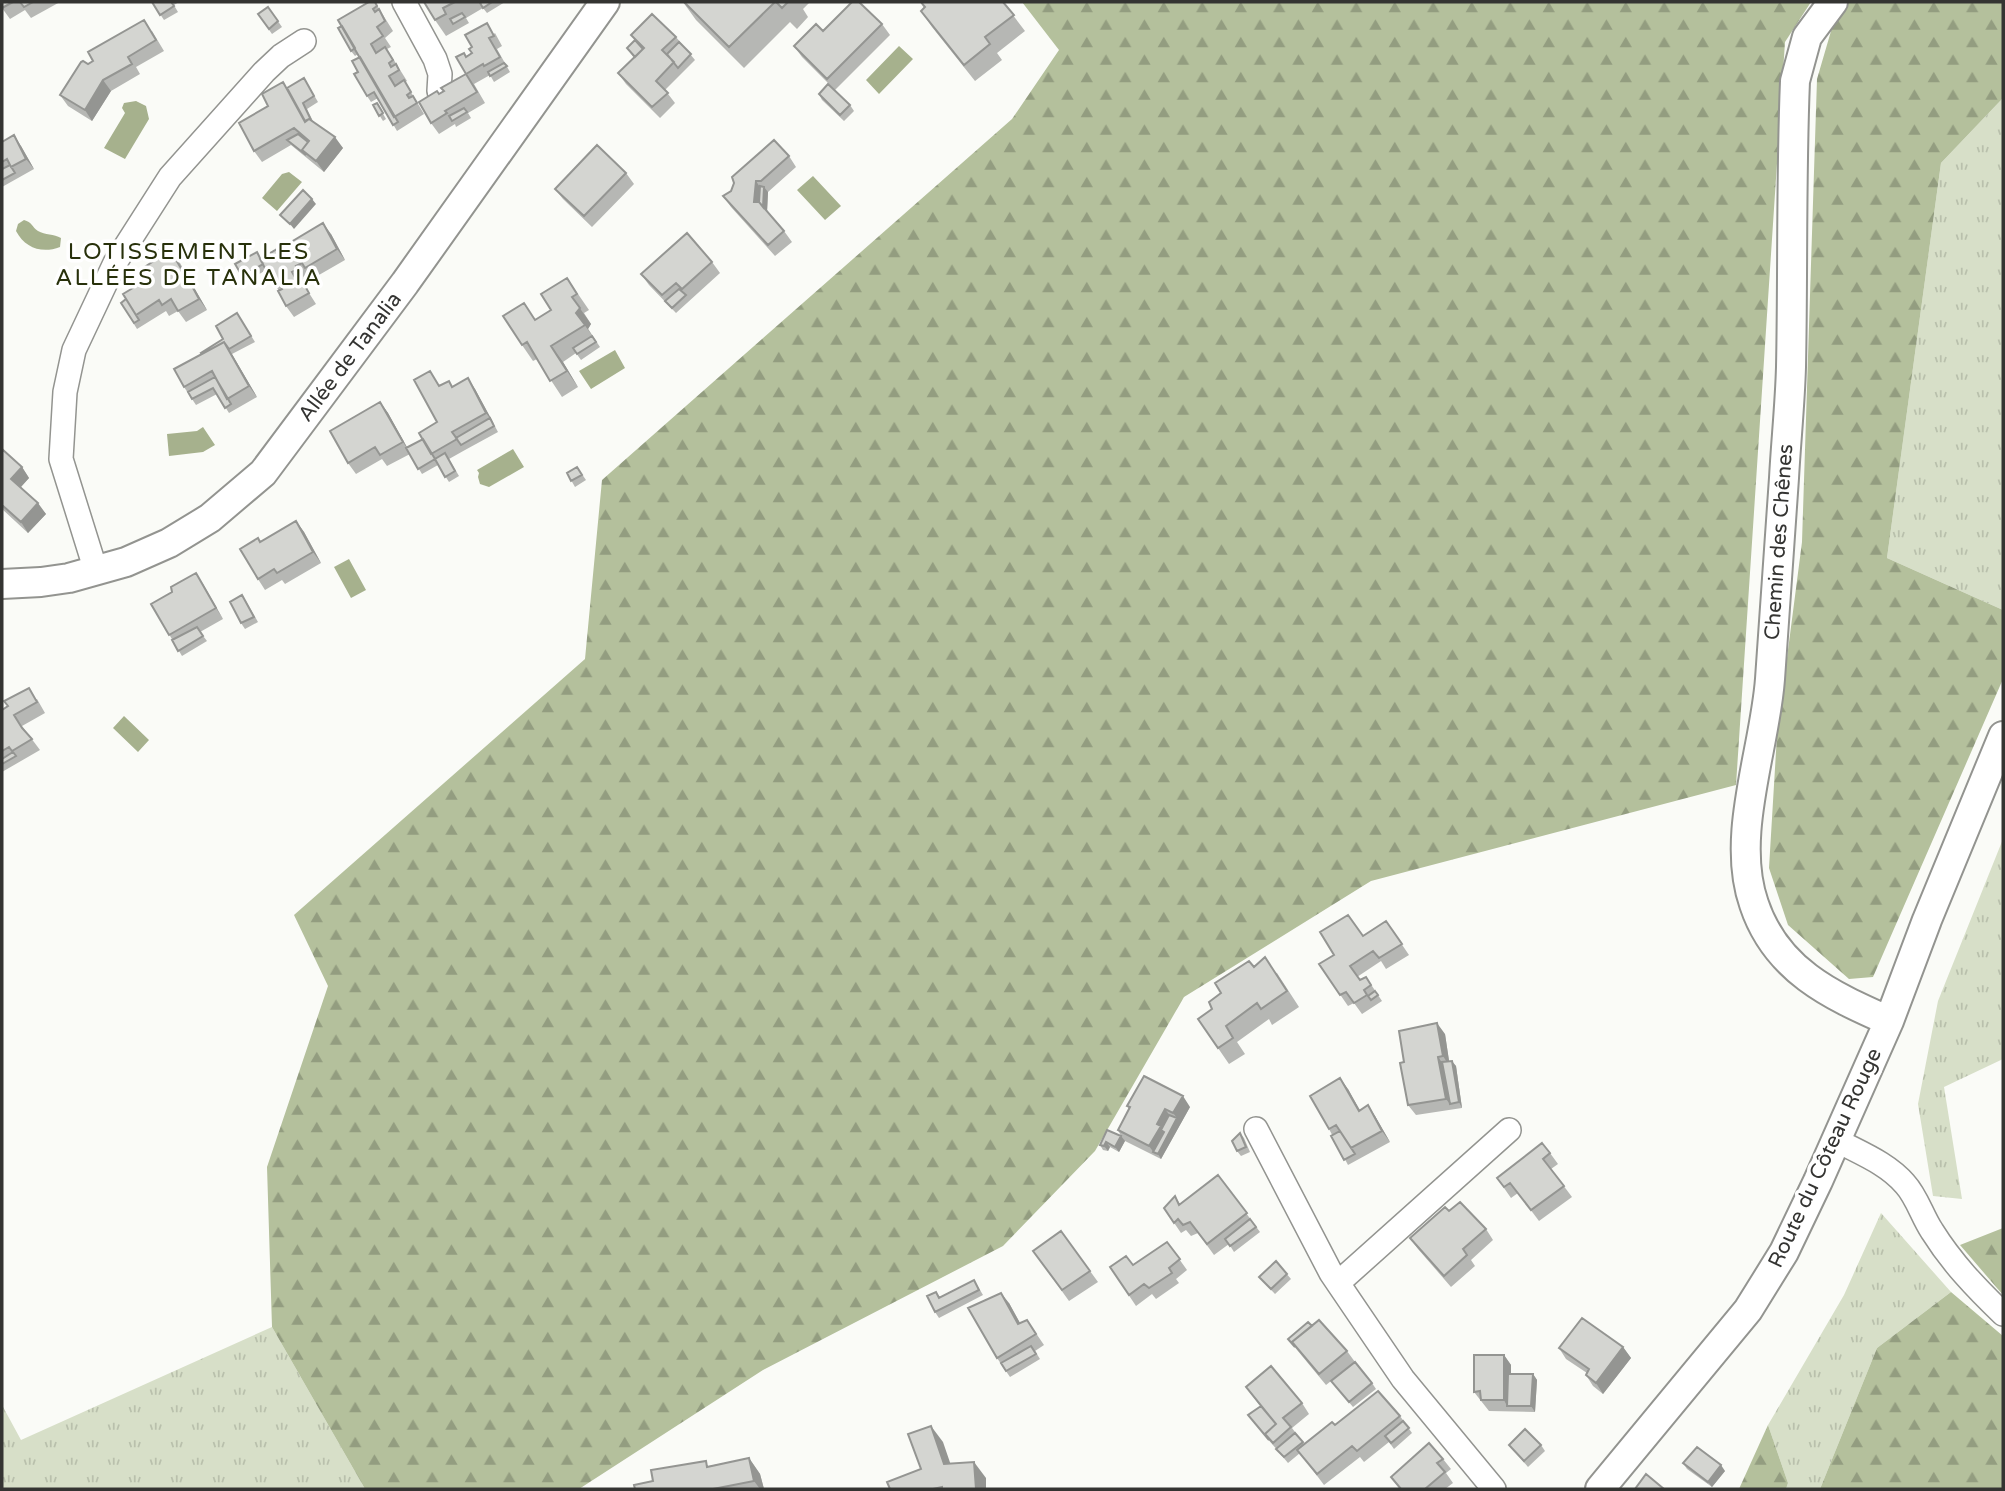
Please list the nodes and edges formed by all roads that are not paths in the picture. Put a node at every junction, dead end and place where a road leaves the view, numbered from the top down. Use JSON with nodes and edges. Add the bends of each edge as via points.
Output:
{"nodes":[{"id":1,"x":404,"y":2,"type":"edge"},
{"id":2,"x":605,"y":2,"type":"edge"},
{"id":3,"x":1833,"y":2,"type":"edge"},
{"id":4,"x":304,"y":41,"type":"dead end"},
{"id":5,"x":439,"y":91,"type":"edge"},
{"id":6,"x":96,"y":571,"type":"junction"},
{"id":7,"x":2,"y":584,"type":"edge"},
{"id":8,"x":2003,"y":736,"type":"edge"},
{"id":9,"x":1889,"y":1021,"type":"junction"},
{"id":10,"x":1256,"y":1129,"type":"dead end"},
{"id":11,"x":1509,"y":1130,"type":"dead end"},
{"id":12,"x":1836,"y":1140,"type":"junction"},
{"id":13,"x":1338,"y":1283,"type":"junction"},
{"id":14,"x":2003,"y":1314,"type":"edge"},
{"id":15,"x":1494,"y":1489,"type":"edge"},
{"id":16,"x":1600,"y":1489,"type":"edge"}],
"edges":[{"from":1,"to":5,"type":"street","via":[[435,59]]},
{"from":2,"to":6,"type":"street","name":"Allée de Tanalia","via":[[405,284],[263,473],[181,537]]},
{"from":3,"to":9,"type":"street","name":"Chemin des Chênes","via":[[1807,37],[1795,81],[1791,370],[1769,683],[1746,830],[1746,868],[1760,921],[1793,967],[1839,998]]},
{"from":4,"to":6,"type":"street","via":[[264,72],[170,177],[115,263],[74,350],[65,392],[61,458]]},
{"from":6,"to":7,"type":"street","name":"Allée de Tanalia"},
{"from":8,"to":9,"type":"street","name":"Route du Côteau Rouge"},
{"from":9,"to":12,"type":"street","name":"Route du Côteau Rouge"},
{"from":10,"to":13,"type":"street"},
{"from":11,"to":13,"type":"street"},
{"from":12,"to":14,"type":"street","via":[[1877,1161],[1904,1183],[1942,1247]]},
{"from":12,"to":16,"type":"street","name":"Route du Côteau Rouge","via":[[1783,1252],[1748,1310]]},
{"from":13,"to":15,"type":"street","via":[[1403,1379]]}]}
